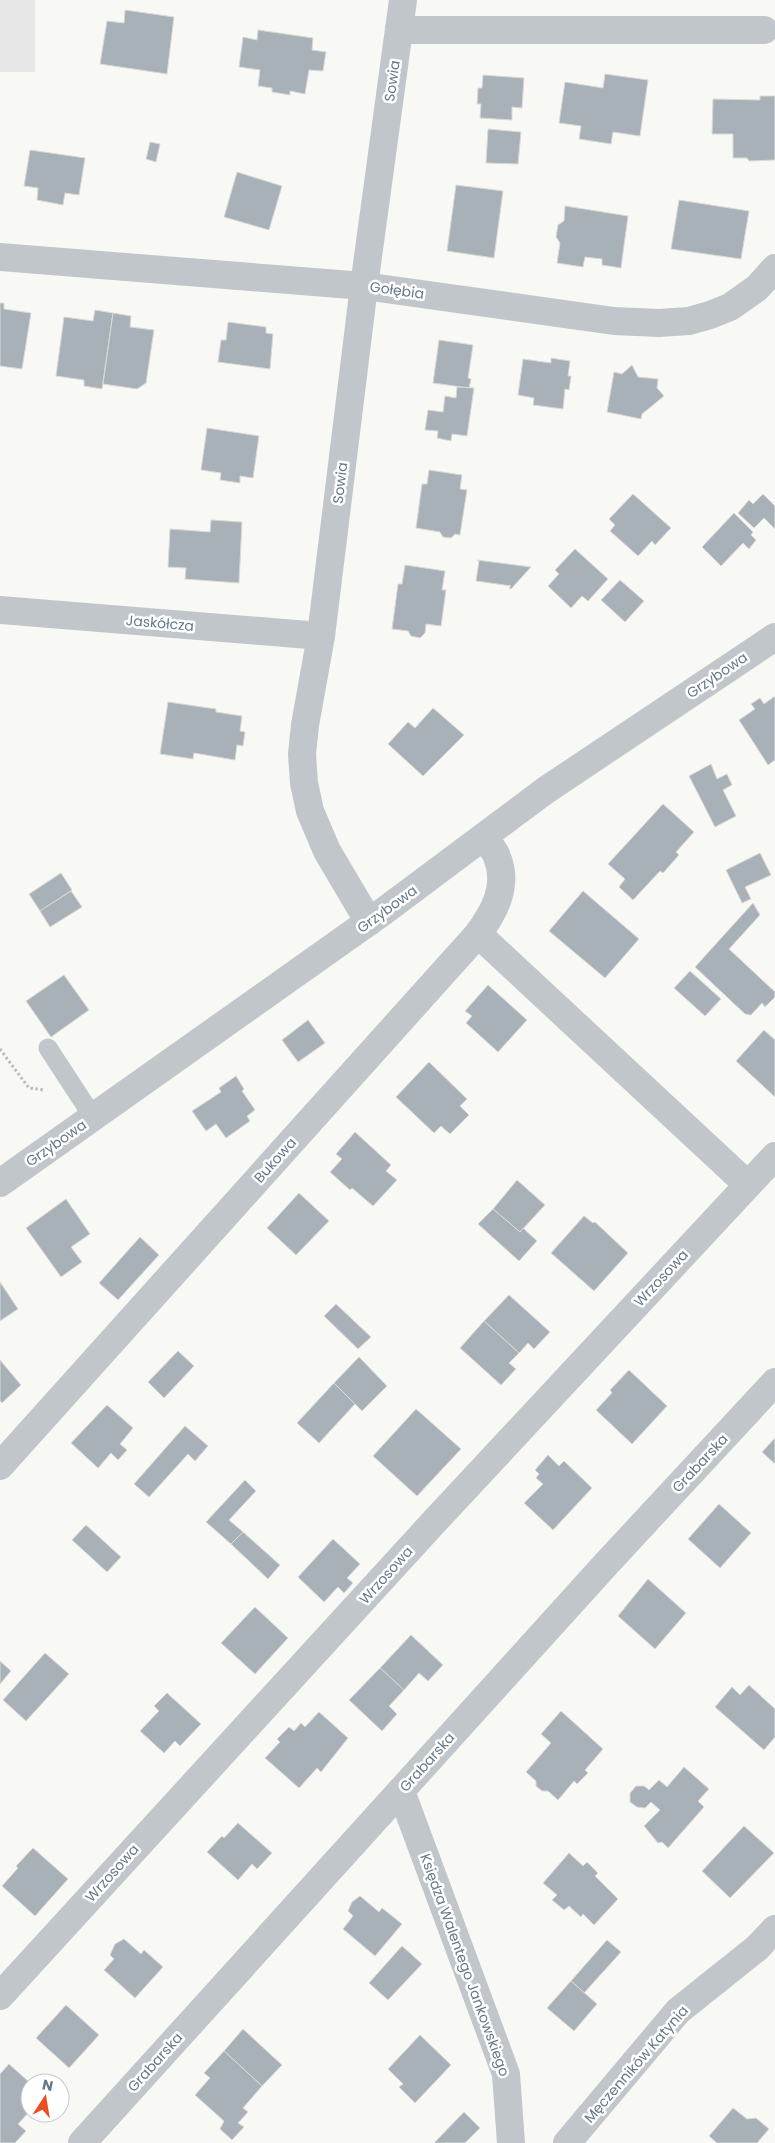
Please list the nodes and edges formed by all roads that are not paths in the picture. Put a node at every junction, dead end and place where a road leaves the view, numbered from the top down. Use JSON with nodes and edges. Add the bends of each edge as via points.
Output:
{"nodes":[{"id":1,"x":403,"y":0,"type":"edge"},
{"id":2,"x":399,"y":30,"type":"junction"},
{"id":3,"x":764,"y":30,"type":"dead end"},
{"id":4,"x":0,"y":257,"type":"edge"},
{"id":5,"x":775,"y":268,"type":"edge"},
{"id":6,"x":364,"y":286,"type":"junction"},
{"id":7,"x":0,"y":610,"type":"edge"},
{"id":8,"x":321,"y":636,"type":"junction"},
{"id":9,"x":775,"y":637,"type":"edge"},
{"id":10,"x":484,"y":838,"type":"junction"},
{"id":11,"x":369,"y":922,"type":"junction"},
{"id":12,"x":478,"y":934,"type":"junction"},
{"id":13,"x":48,"y":1048,"type":"dead end"},
{"id":14,"x":93,"y":1117,"type":"junction"},
{"id":15,"x":775,"y":1156,"type":"edge"},
{"id":16,"x":0,"y":1183,"type":"edge"},
{"id":17,"x":748,"y":1185,"type":"junction"},
{"id":18,"x":775,"y":1382,"type":"edge"},
{"id":19,"x":0,"y":1466,"type":"edge"},
{"id":20,"x":401,"y":1791,"type":"junction"},
{"id":21,"x":775,"y":1929,"type":"edge"},
{"id":22,"x":0,"y":1996,"type":"edge"},
{"id":23,"x":82,"y":2143,"type":"edge"},
{"id":24,"x":511,"y":2143,"type":"edge"},
{"id":25,"x":567,"y":2143,"type":"edge"}],
"edges":[{"from":1,"to":2,"type":"street","name":"Sowia"},
{"from":2,"to":3,"type":"street"},
{"from":2,"to":6,"type":"street","name":"Sowia"},
{"from":4,"to":6,"type":"street","name":"Gołębia"},
{"from":5,"to":6,"type":"street","name":"Gołębia","via":[[757,288],[730,307],[689,321],[659,323],[614,321]]},
{"from":6,"to":8,"type":"street","name":"Sowia"},
{"from":7,"to":8,"type":"street","name":"Jaskółcza"},
{"from":8,"to":11,"type":"street","name":"Sowia","via":[[305,725],[304,783],[310,811],[327,851]]},
{"from":9,"to":10,"type":"street","name":"Grzybowa","via":[[546,790]]},
{"from":10,"to":11,"type":"street","name":"Grzybowa"},
{"from":10,"to":12,"type":"street","name":"Bukowa","via":[[497,857],[502,876],[493,914]]},
{"from":11,"to":14,"type":"street","name":"Grzybowa"},
{"from":12,"to":17,"type":"street"},
{"from":12,"to":19,"type":"street","name":"Bukowa"},
{"from":13,"to":14,"type":"lane"},
{"from":14,"to":16,"type":"street","name":"Grzybowa"},
{"from":15,"to":17,"type":"street","name":"Wrzosowa"},
{"from":17,"to":22,"type":"street","name":"Wrzosowa","via":[[426,1530]]},
{"from":18,"to":20,"type":"street","name":"Grabarska"},
{"from":20,"to":23,"type":"street","name":"Grabarska"},
{"from":20,"to":24,"type":"street","name":"Księdza Walentego Jankowskiego","via":[[506,2074]]},
{"from":21,"to":25,"type":"street","name":"Męczenników Katynia","via":[[757,1948],[678,2011]]}]}
